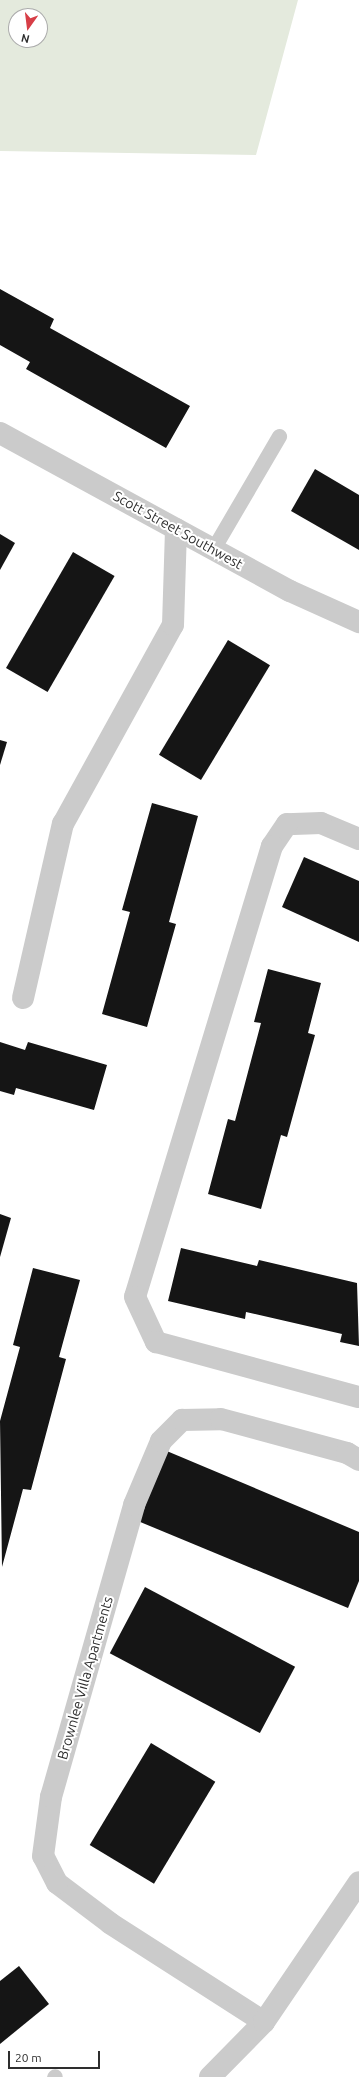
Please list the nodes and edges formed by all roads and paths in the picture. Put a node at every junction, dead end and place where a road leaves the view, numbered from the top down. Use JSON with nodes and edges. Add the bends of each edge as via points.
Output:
{"nodes":[{"id":1,"x":0,"y":433,"type":"edge"},
{"id":2,"x":279,"y":436,"type":"dead end"},
{"id":3,"x":176,"y":529,"type":"junction"},
{"id":4,"x":213,"y":549,"type":"junction"},
{"id":5,"x":359,"y":622,"type":"edge"},
{"id":6,"x":359,"y":839,"type":"edge"},
{"id":7,"x":23,"y":998,"type":"dead end"},
{"id":8,"x":359,"y":1397,"type":"edge"},
{"id":9,"x":359,"y":1460,"type":"edge"},
{"id":10,"x":359,"y":1882,"type":"edge"},
{"id":11,"x":264,"y":2022,"type":"junction"},
{"id":12,"x":210,"y":2077,"type":"edge"}],
"edges":[{"from":1,"to":3,"type":"street","name":"Scott Street Southwest"},
{"from":2,"to":4,"type":"lane"},
{"from":3,"to":4,"type":"street","name":"Scott Street Southwest"},
{"from":3,"to":7,"type":"street","via":[[173,625],[63,824]]},
{"from":4,"to":5,"type":"street","name":"Scott Street Southwest","via":[[290,591]]},
{"from":6,"to":8,"type":"street","via":[[321,823],[287,824],[272,846],[135,1297],[156,1342]]},
{"from":9,"to":11,"type":"street","name":"Brownlee Villa Apartments","via":[[347,1453],[221,1419],[182,1420],[161,1441],[134,1505],[51,1796],[43,1856],[57,1883],[110,1924]]},
{"from":10,"to":11,"type":"street"},
{"from":11,"to":12,"type":"street"}]}
